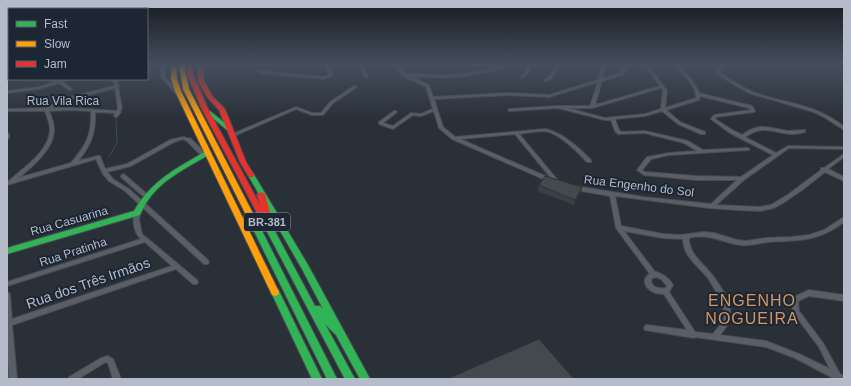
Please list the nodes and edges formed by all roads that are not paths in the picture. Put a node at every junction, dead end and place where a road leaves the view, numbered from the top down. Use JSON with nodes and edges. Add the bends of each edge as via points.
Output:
{"nodes":[{"id":1,"x":61,"y":82,"type":"joint"},
{"id":2,"x":116,"y":82,"type":"edge"},
{"id":3,"x":168,"y":82,"type":"edge"},
{"id":4,"x":175,"y":82,"type":"edge"},
{"id":5,"x":185,"y":82,"type":"edge"},
{"id":6,"x":193,"y":82,"type":"edge"},
{"id":7,"x":202,"y":82,"type":"edge"},
{"id":8,"x":419,"y":82,"type":"edge"},
{"id":9,"x":594,"y":82,"type":"edge"},
{"id":10,"x":600,"y":82,"type":"edge"},
{"id":11,"x":660,"y":82,"type":"edge"},
{"id":12,"x":691,"y":82,"type":"edge"},
{"id":13,"x":733,"y":82,"type":"edge"},
{"id":14,"x":117,"y":86,"type":"junction"},
{"id":15,"x":663,"y":86,"type":"junction"},
{"id":16,"x":355,"y":87,"type":"dead end"},
{"id":17,"x":70,"y":89,"type":"dead end"},
{"id":18,"x":7,"y":92,"type":"edge"},
{"id":19,"x":181,"y":97,"type":"junction"},
{"id":20,"x":698,"y":97,"type":"junction"},
{"id":21,"x":432,"y":98,"type":"junction"},
{"id":22,"x":558,"y":107,"type":"junction"},
{"id":23,"x":592,"y":107,"type":"junction"},
{"id":24,"x":47,"y":109,"type":"junction"},
{"id":25,"x":206,"y":109,"type":"junction"},
{"id":26,"x":7,"y":110,"type":"edge"},
{"id":27,"x":93,"y":110,"type":"junction"},
{"id":28,"x":434,"y":110,"type":"junction"},
{"id":29,"x":510,"y":110,"type":"dead end"},
{"id":30,"x":662,"y":110,"type":"junction"},
{"id":31,"x":119,"y":112,"type":"junction"},
{"id":32,"x":395,"y":112,"type":"dead end"},
{"id":33,"x":116,"y":116,"type":"dead end"},
{"id":34,"x":612,"y":118,"type":"junction"},
{"id":35,"x":844,"y":129,"type":"edge"},
{"id":36,"x":802,"y":131,"type":"dead end"},
{"id":37,"x":230,"y":132,"type":"junction"},
{"id":38,"x":703,"y":133,"type":"dead end"},
{"id":39,"x":7,"y":134,"type":"edge"},
{"id":40,"x":518,"y":134,"type":"junction"},
{"id":41,"x":742,"y":137,"type":"junction"},
{"id":42,"x":7,"y":138,"type":"edge"},
{"id":43,"x":454,"y":138,"type":"junction"},
{"id":44,"x":844,"y":148,"type":"edge"},
{"id":45,"x":747,"y":149,"type":"dead end"},
{"id":46,"x":701,"y":152,"type":"junction"},
{"id":47,"x":206,"y":154,"type":"junction"},
{"id":48,"x":776,"y":155,"type":"junction"},
{"id":49,"x":844,"y":155,"type":"edge"},
{"id":50,"x":590,"y":161,"type":"dead end"},
{"id":51,"x":73,"y":164,"type":"junction"},
{"id":52,"x":824,"y":169,"type":"junction"},
{"id":53,"x":104,"y":171,"type":"junction"},
{"id":54,"x":123,"y":176,"type":"dead end"},
{"id":55,"x":742,"y":179,"type":"junction"},
{"id":56,"x":844,"y":179,"type":"edge"},
{"id":57,"x":9,"y":182,"type":"edge"},
{"id":58,"x":558,"y":183,"type":"junction"},
{"id":59,"x":565,"y":185,"type":"edge"},
{"id":60,"x":571,"y":187,"type":"edge"},
{"id":61,"x":261,"y":194,"type":"junction"},
{"id":62,"x":612,"y":195,"type":"junction"},
{"id":63,"x":144,"y":199,"type":"junction"},
{"id":64,"x":713,"y":205,"type":"junction"},
{"id":65,"x":138,"y":213,"type":"junction"},
{"id":66,"x":844,"y":219,"type":"edge"},
{"id":67,"x":269,"y":226,"type":"junction"},
{"id":68,"x":619,"y":228,"type":"junction"},
{"id":69,"x":686,"y":237,"type":"junction"},
{"id":70,"x":146,"y":240,"type":"junction"},
{"id":71,"x":7,"y":251,"type":"edge"},
{"id":72,"x":206,"y":262,"type":"dead end"},
{"id":73,"x":176,"y":267,"type":"junction"},
{"id":74,"x":653,"y":274,"type":"junction"},
{"id":75,"x":195,"y":282,"type":"dead end"},
{"id":76,"x":7,"y":284,"type":"edge"},
{"id":77,"x":666,"y":292,"type":"junction"},
{"id":78,"x":7,"y":295,"type":"edge"},
{"id":79,"x":844,"y":298,"type":"edge"},
{"id":80,"x":309,"y":302,"type":"junction"},
{"id":81,"x":9,"y":323,"type":"junction"},
{"id":82,"x":647,"y":328,"type":"dead end"},
{"id":83,"x":338,"y":331,"type":"junction"},
{"id":84,"x":694,"y":335,"type":"junction"},
{"id":85,"x":715,"y":337,"type":"junction"},
{"id":86,"x":839,"y":377,"type":"edge"},
{"id":87,"x":12,"y":378,"type":"edge"},
{"id":88,"x":72,"y":379,"type":"edge"},
{"id":89,"x":117,"y":379,"type":"edge"},
{"id":90,"x":317,"y":379,"type":"edge"},
{"id":91,"x":330,"y":379,"type":"edge"},
{"id":92,"x":350,"y":379,"type":"edge"},
{"id":93,"x":364,"y":379,"type":"edge"}],
"edges":[{"from":1,"to":17,"type":"street"},
{"from":1,"to":18,"type":"street"},
{"from":2,"to":14,"type":"street"},
{"from":3,"to":19,"type":"street"},
{"from":4,"to":19,"type":"main road"},
{"from":5,"to":91,"type":"main road","number":"BR-381"},
{"from":6,"to":25,"type":"main road","number":"BR-381"},
{"from":7,"to":37,"type":"main road","via":[[210,97],[222,109]]},
{"from":8,"to":21,"type":"street","via":[[428,86]]},
{"from":9,"to":21,"type":"street","via":[[544,97],[507,94]]},
{"from":10,"to":23,"type":"street"},
{"from":11,"to":15,"type":"street"},
{"from":12,"to":20,"type":"street"},
{"from":13,"to":35,"type":"street","via":[[762,96],[804,106],[831,119]]},
{"from":14,"to":24,"type":"street","via":[[68,99]]},
{"from":14,"to":31,"type":"street"},
{"from":15,"to":23,"type":"street"},
{"from":15,"to":30,"type":"street","via":[[665,96]]},
{"from":16,"to":37,"type":"street","via":[[331,103],[322,114],[312,114],[296,108]]},
{"from":19,"to":47,"type":"main road"},
{"from":20,"to":30,"type":"street"},
{"from":20,"to":41,"type":"street","via":[[753,108],[753,111],[713,117],[717,123]]},
{"from":21,"to":28,"type":"street"},
{"from":22,"to":23,"type":"street"},
{"from":22,"to":29,"type":"street"},
{"from":22,"to":34,"type":"street","via":[[599,118]]},
{"from":24,"to":26,"type":"street","name":"Rua Vila Rica"},
{"from":24,"to":27,"type":"street","name":"Rua Vila Rica"},
{"from":24,"to":57,"type":"street","via":[[51,123],[49,142],[28,168]]},
{"from":25,"to":37,"type":"main road"},
{"from":25,"to":67,"type":"main road","number":"BR-381"},
{"from":27,"to":31,"type":"street","name":"Rua Vila Rica"},
{"from":27,"to":51,"type":"street","via":[[92,136],[87,147]]},
{"from":28,"to":32,"type":"street","via":[[420,115],[412,114],[393,128],[380,123]]},
{"from":28,"to":43,"type":"street","via":[[441,128]]},
{"from":30,"to":34,"type":"street","via":[[645,115]]},
{"from":30,"to":38,"type":"street","via":[[679,123]]},
{"from":31,"to":33,"type":"street"},
{"from":34,"to":46,"type":"street","via":[[620,133],[646,132],[686,142]]},
{"from":36,"to":41,"type":"street","via":[[760,129],[748,132]]},
{"from":37,"to":61,"type":"main road"},
{"from":39,"to":42,"type":"street"},
{"from":40,"to":43,"type":"street"},
{"from":40,"to":50,"type":"street","via":[[549,131],[579,150]]},
{"from":40,"to":58,"type":"street"},
{"from":41,"to":48,"type":"street"},
{"from":43,"to":58,"type":"street"},
{"from":44,"to":48,"type":"street","via":[[794,145]]},
{"from":45,"to":46,"type":"street"},
{"from":46,"to":55,"type":"street","via":[[649,158],[639,170],[644,173],[696,178]]},
{"from":47,"to":53,"type":"street","via":[[189,140],[178,139],[129,165]]},
{"from":47,"to":63,"type":"main road","via":[[164,180]]},
{"from":47,"to":90,"type":"main road"},
{"from":48,"to":55,"type":"street"},
{"from":49,"to":52,"type":"street","name":"Rua Engenho do Sol"},
{"from":51,"to":53,"type":"street","via":[[98,157]]},
{"from":51,"to":57,"type":"street"},
{"from":52,"to":56,"type":"street"},
{"from":52,"to":64,"type":"street","name":"Rua Engenho do Sol","via":[[771,207],[751,209]]},
{"from":53,"to":63,"type":"street","via":[[110,180]]},
{"from":54,"to":63,"type":"street"},
{"from":55,"to":64,"type":"street"},
{"from":58,"to":59,"type":"street"},
{"from":60,"to":62,"type":"street","name":"Rua Engenho do Sol"},
{"from":61,"to":67,"type":"main road"},
{"from":61,"to":83,"type":"main road","via":[[305,267]]},
{"from":62,"to":64,"type":"street","name":"Rua Engenho do Sol"},
{"from":62,"to":68,"type":"street"},
{"from":63,"to":65,"type":"main road"},
{"from":63,"to":72,"type":"street"},
{"from":65,"to":70,"type":"street","via":[[138,229]]},
{"from":65,"to":71,"type":"main road","name":"Rua Casuarina"},
{"from":66,"to":69,"type":"street","via":[[832,230],[802,239],[744,243],[705,234]]},
{"from":67,"to":80,"type":"main road","number":"BR-381"},
{"from":68,"to":69,"type":"street"},
{"from":68,"to":74,"type":"street"},
{"from":69,"to":85,"type":"street","via":[[690,254],[708,274],[725,306],[726,320]]},
{"from":70,"to":73,"type":"street"},
{"from":70,"to":76,"type":"street","name":"Rua Pratinha"},
{"from":73,"to":75,"type":"street"},
{"from":73,"to":81,"type":"street","name":"Rua dos Três Irmãos"},
{"from":74,"to":77,"type":"street","via":[[669,282],[670,288]]},
{"from":74,"to":77,"type":"street","via":[[648,278],[648,284],[658,292]]},
{"from":77,"to":84,"type":"street"},
{"from":78,"to":81,"type":"street"},
{"from":79,"to":86,"type":"street","via":[[809,293],[802,295],[795,302],[796,312],[821,345]]},
{"from":80,"to":83,"type":"main road"},
{"from":80,"to":92,"type":"main road","number":"BR-381"},
{"from":81,"to":87,"type":"street"},
{"from":82,"to":84,"type":"street"},
{"from":83,"to":93,"type":"main road"},
{"from":84,"to":85,"type":"street"},
{"from":85,"to":86,"type":"street","via":[[779,348]]},
{"from":88,"to":89,"type":"street","via":[[106,359],[111,361]]}]}
